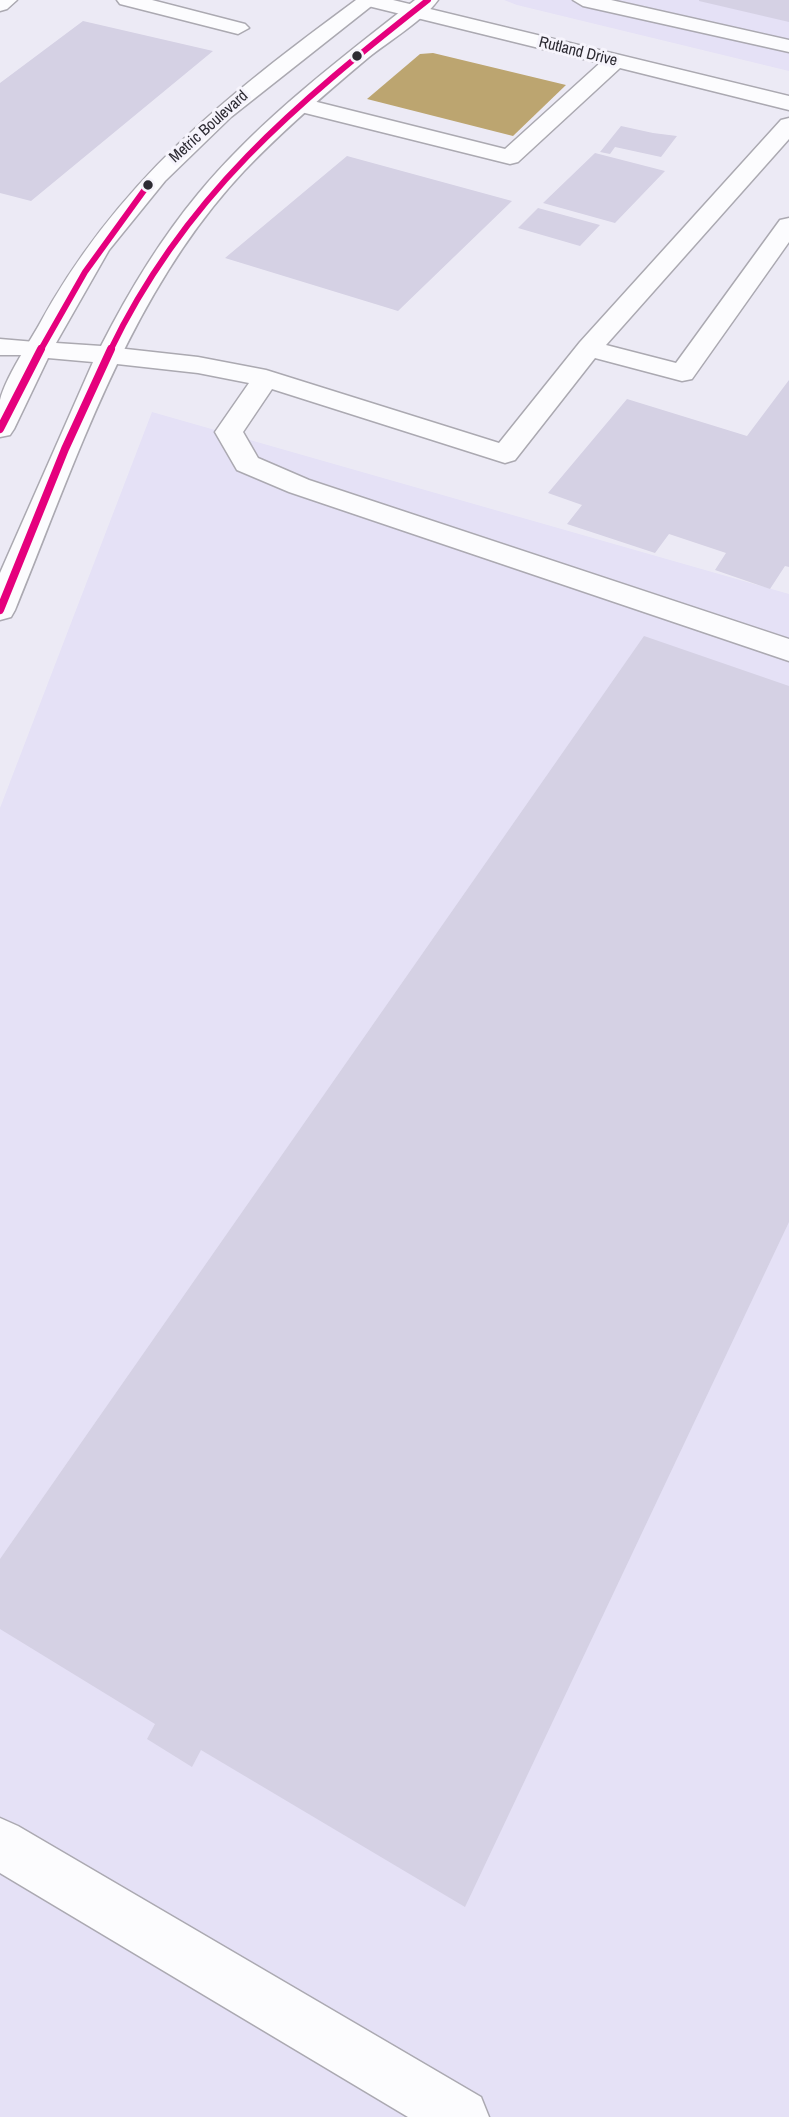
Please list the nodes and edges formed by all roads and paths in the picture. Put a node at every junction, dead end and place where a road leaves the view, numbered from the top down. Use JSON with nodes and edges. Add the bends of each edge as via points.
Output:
{"nodes":[{"id":1,"x":7,"y":0,"type":"edge"},
{"id":2,"x":127,"y":0,"type":"edge"},
{"id":3,"x":368,"y":0,"type":"edge"},
{"id":4,"x":583,"y":0,"type":"edge"},
{"id":5,"x":0,"y":5,"type":"edge"},
{"id":6,"x":421,"y":6,"type":"edge"},
{"id":7,"x":238,"y":29,"type":"dead end"},
{"id":8,"x":789,"y":48,"type":"edge"},
{"id":9,"x":615,"y":61,"type":"junction"},
{"id":10,"x":753,"y":94,"type":"junction"},
{"id":11,"x":789,"y":103,"type":"edge"},
{"id":12,"x":301,"y":105,"type":"junction"},
{"id":13,"x":789,"y":125,"type":"edge"},
{"id":14,"x":789,"y":225,"type":"edge"},
{"id":15,"x":0,"y":347,"type":"edge"},
{"id":16,"x":589,"y":348,"type":"junction"},
{"id":17,"x":38,"y":349,"type":"junction"},
{"id":18,"x":108,"y":355,"type":"junction"},
{"id":19,"x":266,"y":378,"type":"junction"},
{"id":20,"x":0,"y":429,"type":"edge"},
{"id":21,"x":0,"y":610,"type":"edge"},
{"id":22,"x":789,"y":650,"type":"edge"},
{"id":23,"x":0,"y":1844,"type":"edge"},
{"id":24,"x":461,"y":2117,"type":"edge"}],
"edges":[{"from":1,"to":5,"type":"main road"},
{"from":2,"to":7,"type":"main road"},
{"from":3,"to":6,"type":"main road","name":"Rutland Drive"},
{"from":3,"to":17,"type":"main road","name":"Metric Boulevard","via":[[264,78],[168,163],[99,246]]},
{"from":4,"to":8,"type":"main road"},
{"from":6,"to":9,"type":"main road","name":"Rutland Drive"},
{"from":6,"to":12,"type":"main road"},
{"from":8,"to":10,"type":"main road"},
{"from":9,"to":10,"type":"main road","name":"Rutland Drive"},
{"from":9,"to":12,"type":"main road","via":[[510,157]]},
{"from":10,"to":11,"type":"main road","name":"Rutland Drive"},
{"from":12,"to":18,"type":"main road","via":[[230,172],[183,230]]},
{"from":13,"to":16,"type":"main road"},
{"from":14,"to":16,"type":"main road","via":[[682,373]]},
{"from":15,"to":17,"type":"main road"},
{"from":16,"to":19,"type":"main road","via":[[505,454]]},
{"from":17,"to":18,"type":"main road"},
{"from":17,"to":20,"type":"main road","name":"Metric Boulevard"},
{"from":18,"to":19,"type":"main road"},
{"from":18,"to":21,"type":"main road"},
{"from":19,"to":22,"type":"main road","via":[[229,432],[247,464],[299,486]]},
{"from":23,"to":24,"type":"main road"}]}
